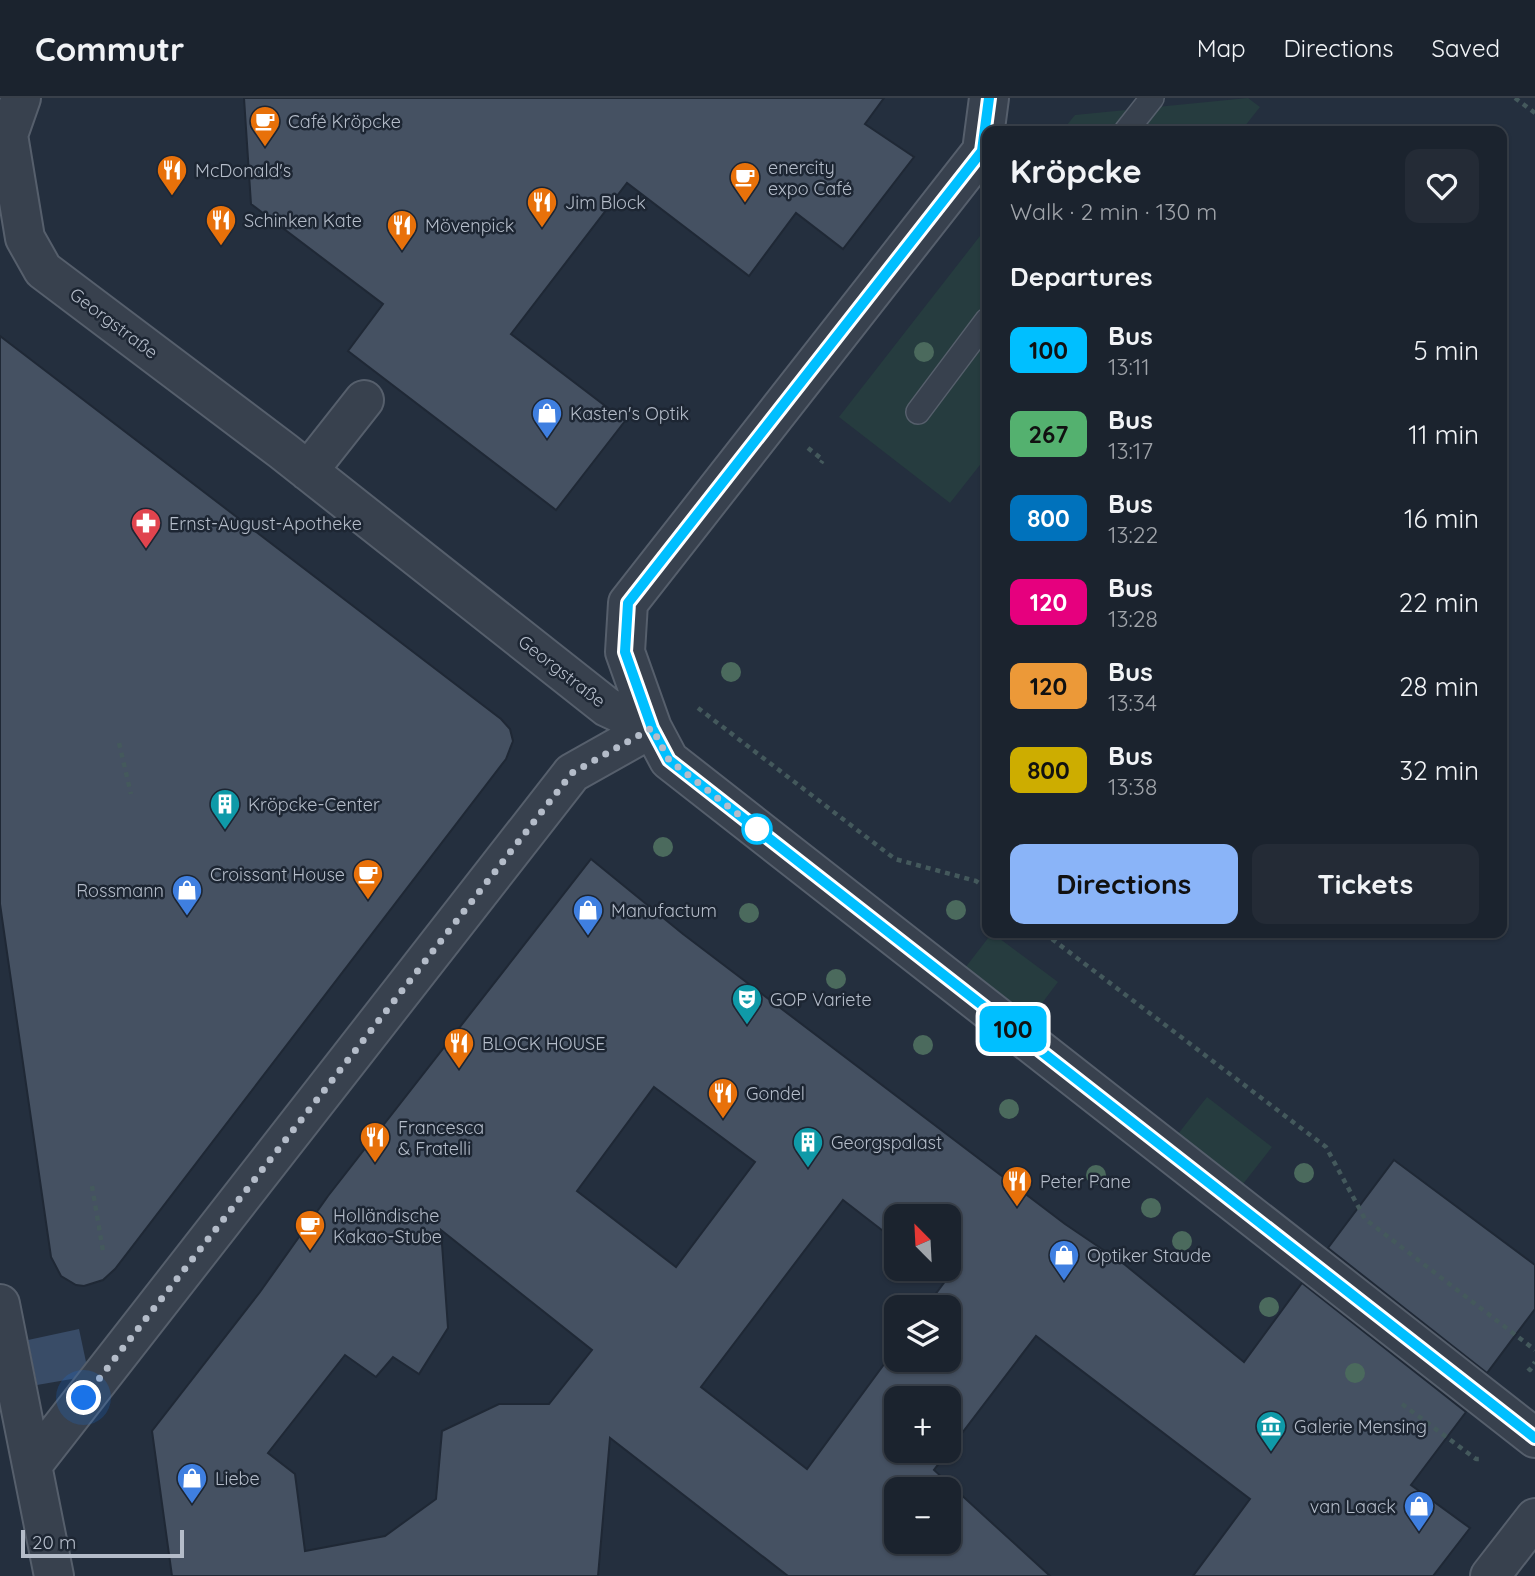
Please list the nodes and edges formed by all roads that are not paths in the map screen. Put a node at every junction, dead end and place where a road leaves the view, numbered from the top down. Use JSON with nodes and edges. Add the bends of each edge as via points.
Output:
{"nodes":[{"id":1,"x":21,"y":98,"type":"edge"},
{"id":2,"x":989,"y":98,"type":"edge"},
{"id":3,"x":1152,"y":98,"type":"edge"},
{"id":4,"x":985,"y":126,"type":"edge"},
{"id":5,"x":1130,"y":126,"type":"edge"},
{"id":6,"x":4,"y":135,"type":"edge"},
{"id":7,"x":982,"y":151,"type":"edge"},
{"id":8,"x":982,"y":327,"type":"edge"},
{"id":9,"x":363,"y":391,"type":"dead end"},
{"id":10,"x":918,"y":412,"type":"dead end"},
{"id":11,"x":308,"y":471,"type":"junction"},
{"id":12,"x":652,"y":728,"type":"junction"},
{"id":13,"x":0,"y":1304,"type":"edge"},
{"id":14,"x":1535,"y":1438,"type":"edge"},
{"id":15,"x":33,"y":1464,"type":"junction"},
{"id":16,"x":1535,"y":1518,"type":"edge"},
{"id":17,"x":54,"y":1576,"type":"edge"},
{"id":18,"x":1490,"y":1576,"type":"edge"}],
"edges":[{"from":1,"to":6,"type":"street"},
{"from":2,"to":4,"type":"street"},
{"from":3,"to":5,"type":"lane"},
{"from":6,"to":11,"type":"street","name":"Georgstraße","via":[[25,238],[43,270]]},
{"from":7,"to":12,"type":"street","via":[[628,603],[625,652]]},
{"from":8,"to":10,"type":"lane"},
{"from":9,"to":11,"type":"street"},
{"from":11,"to":12,"type":"street","name":"Georgstraße","via":[[607,707]]},
{"from":12,"to":14,"type":"street","via":[[669,760]]},
{"from":12,"to":15,"type":"street","via":[[572,773]]},
{"from":13,"to":15,"type":"street"},
{"from":15,"to":17,"type":"street"},
{"from":16,"to":18,"type":"street"}]}
